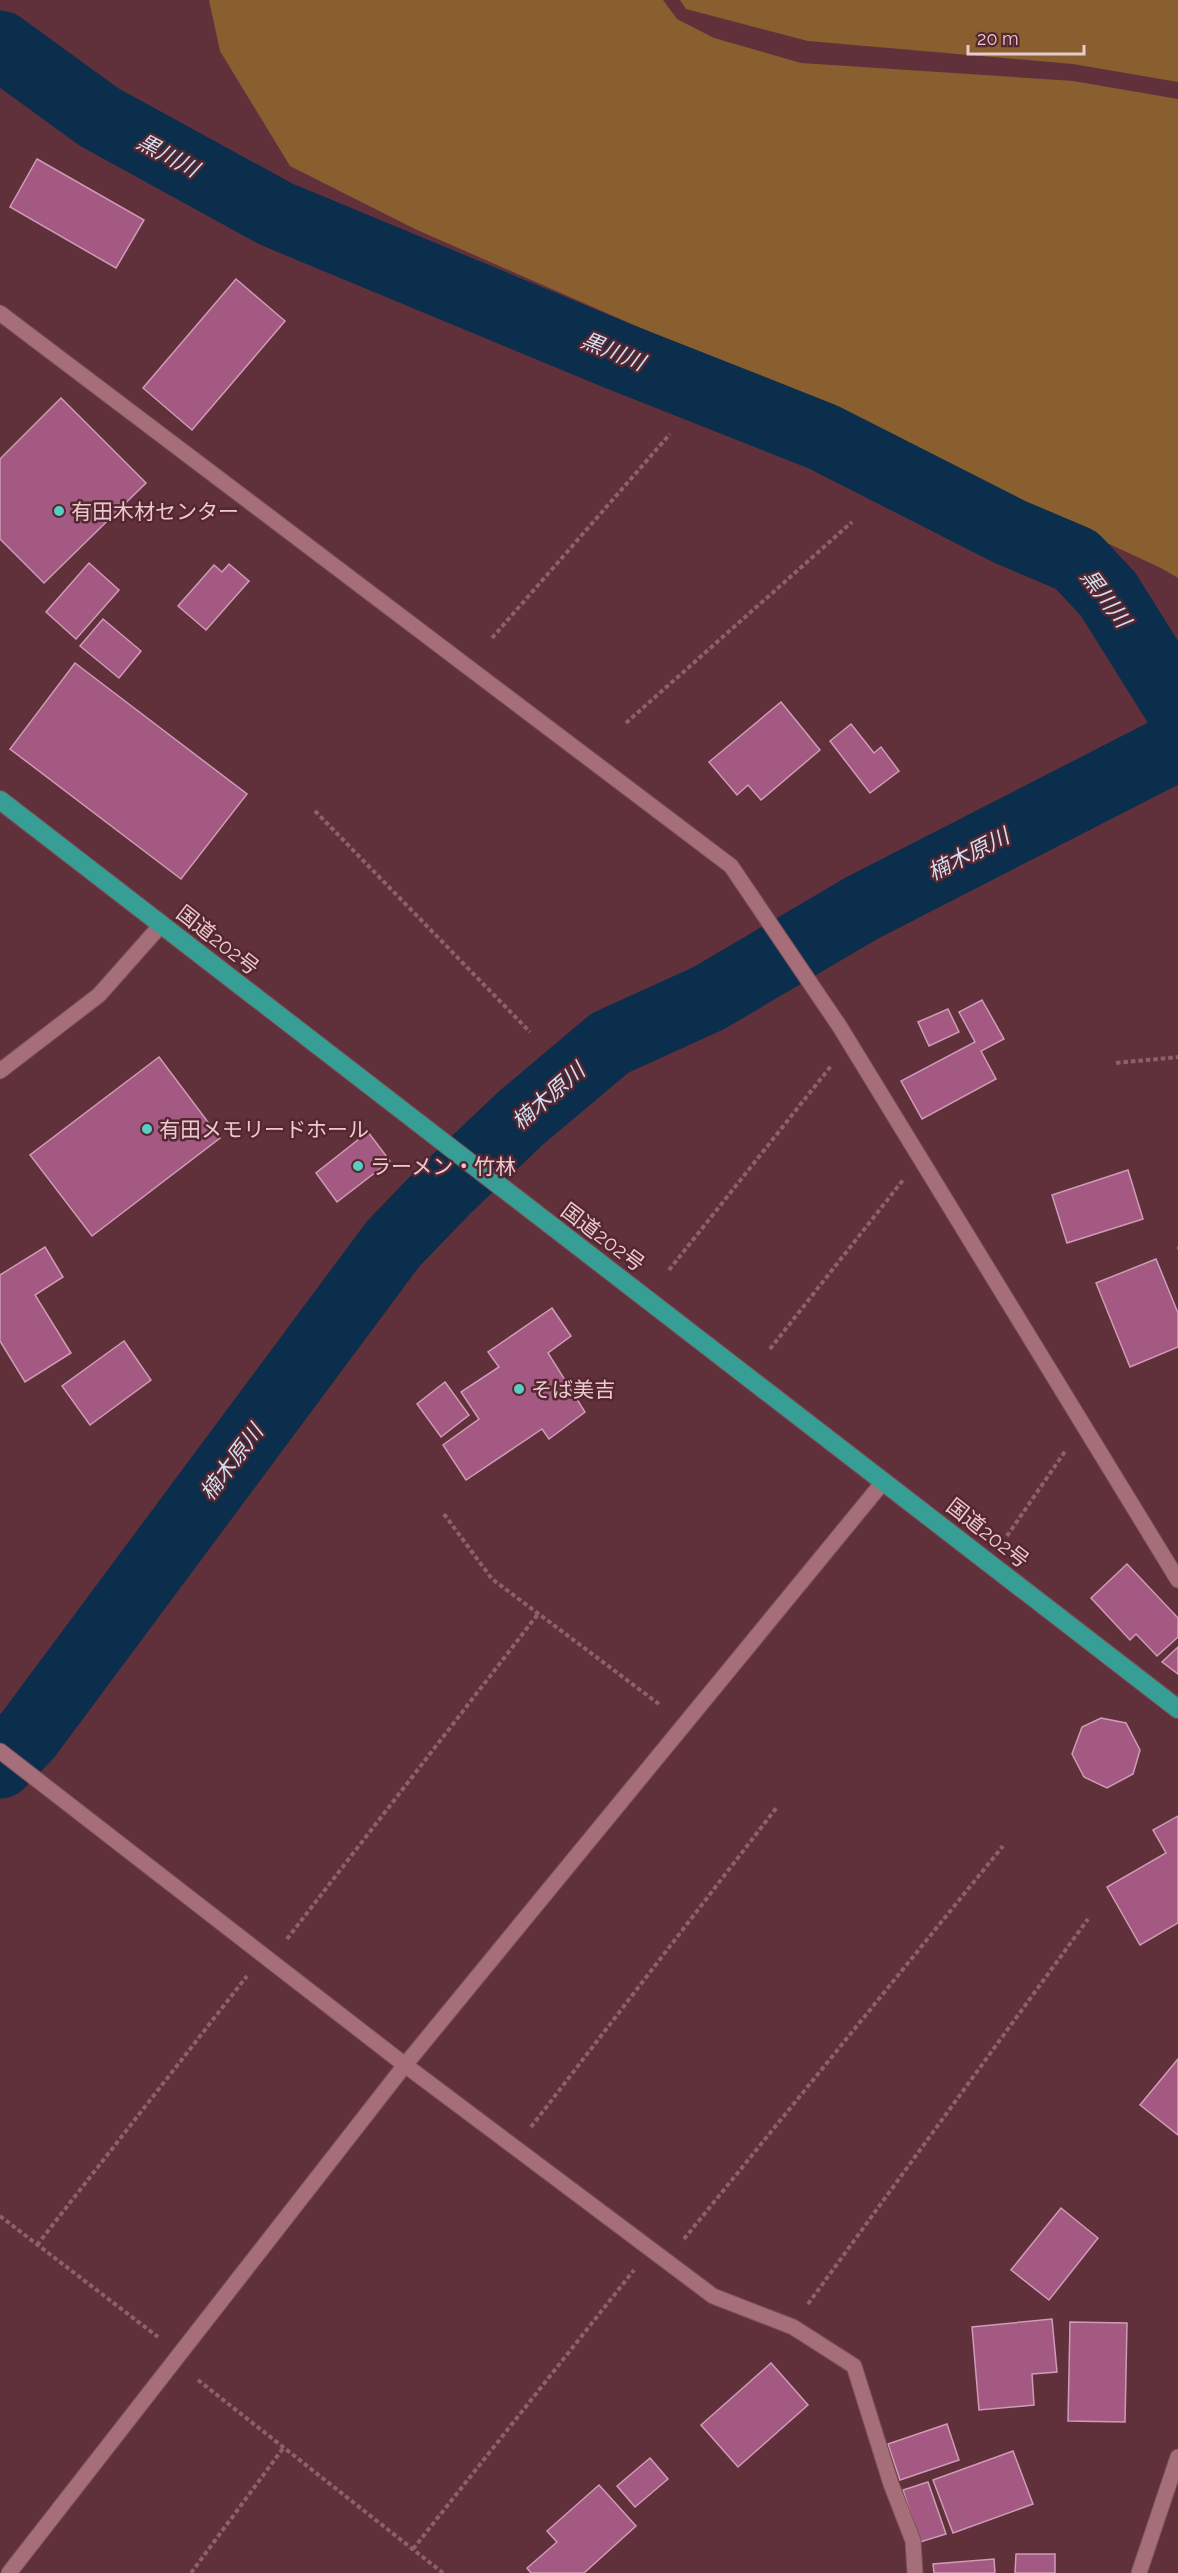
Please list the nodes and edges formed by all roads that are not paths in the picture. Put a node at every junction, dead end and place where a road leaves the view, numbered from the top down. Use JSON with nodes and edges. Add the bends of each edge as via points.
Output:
{"nodes":[{"id":1,"x":0,"y":313,"type":"edge"},
{"id":2,"x":0,"y":800,"type":"edge"},
{"id":3,"x":161,"y":925,"type":"junction"},
{"id":4,"x":0,"y":1071,"type":"edge"},
{"id":5,"x":884,"y":1480,"type":"junction"},
{"id":6,"x":1178,"y":1580,"type":"edge"},
{"id":7,"x":1178,"y":1710,"type":"edge"},
{"id":8,"x":0,"y":1751,"type":"edge"},
{"id":9,"x":405,"y":2065,"type":"junction"},
{"id":10,"x":1178,"y":2457,"type":"edge"},
{"id":11,"x":7,"y":2569,"type":"edge"},
{"id":12,"x":915,"y":2573,"type":"edge"},
{"id":13,"x":1138,"y":2573,"type":"edge"}],
"edges":[{"from":1,"to":6,"type":"street","via":[[731,866],[840,1027]]},
{"from":2,"to":3,"type":"highway","name":"国道202号"},
{"from":3,"to":4,"type":"street","via":[[99,995]]},
{"from":3,"to":5,"type":"highway","name":"国道202号"},
{"from":5,"to":7,"type":"highway","name":"国道202号"},
{"from":5,"to":9,"type":"street"},
{"from":8,"to":9,"type":"street"},
{"from":9,"to":11,"type":"street"},
{"from":9,"to":12,"type":"street","via":[[713,2296],[792,2326],[854,2366],[891,2484],[914,2541]]},
{"from":10,"to":13,"type":"street"}]}
